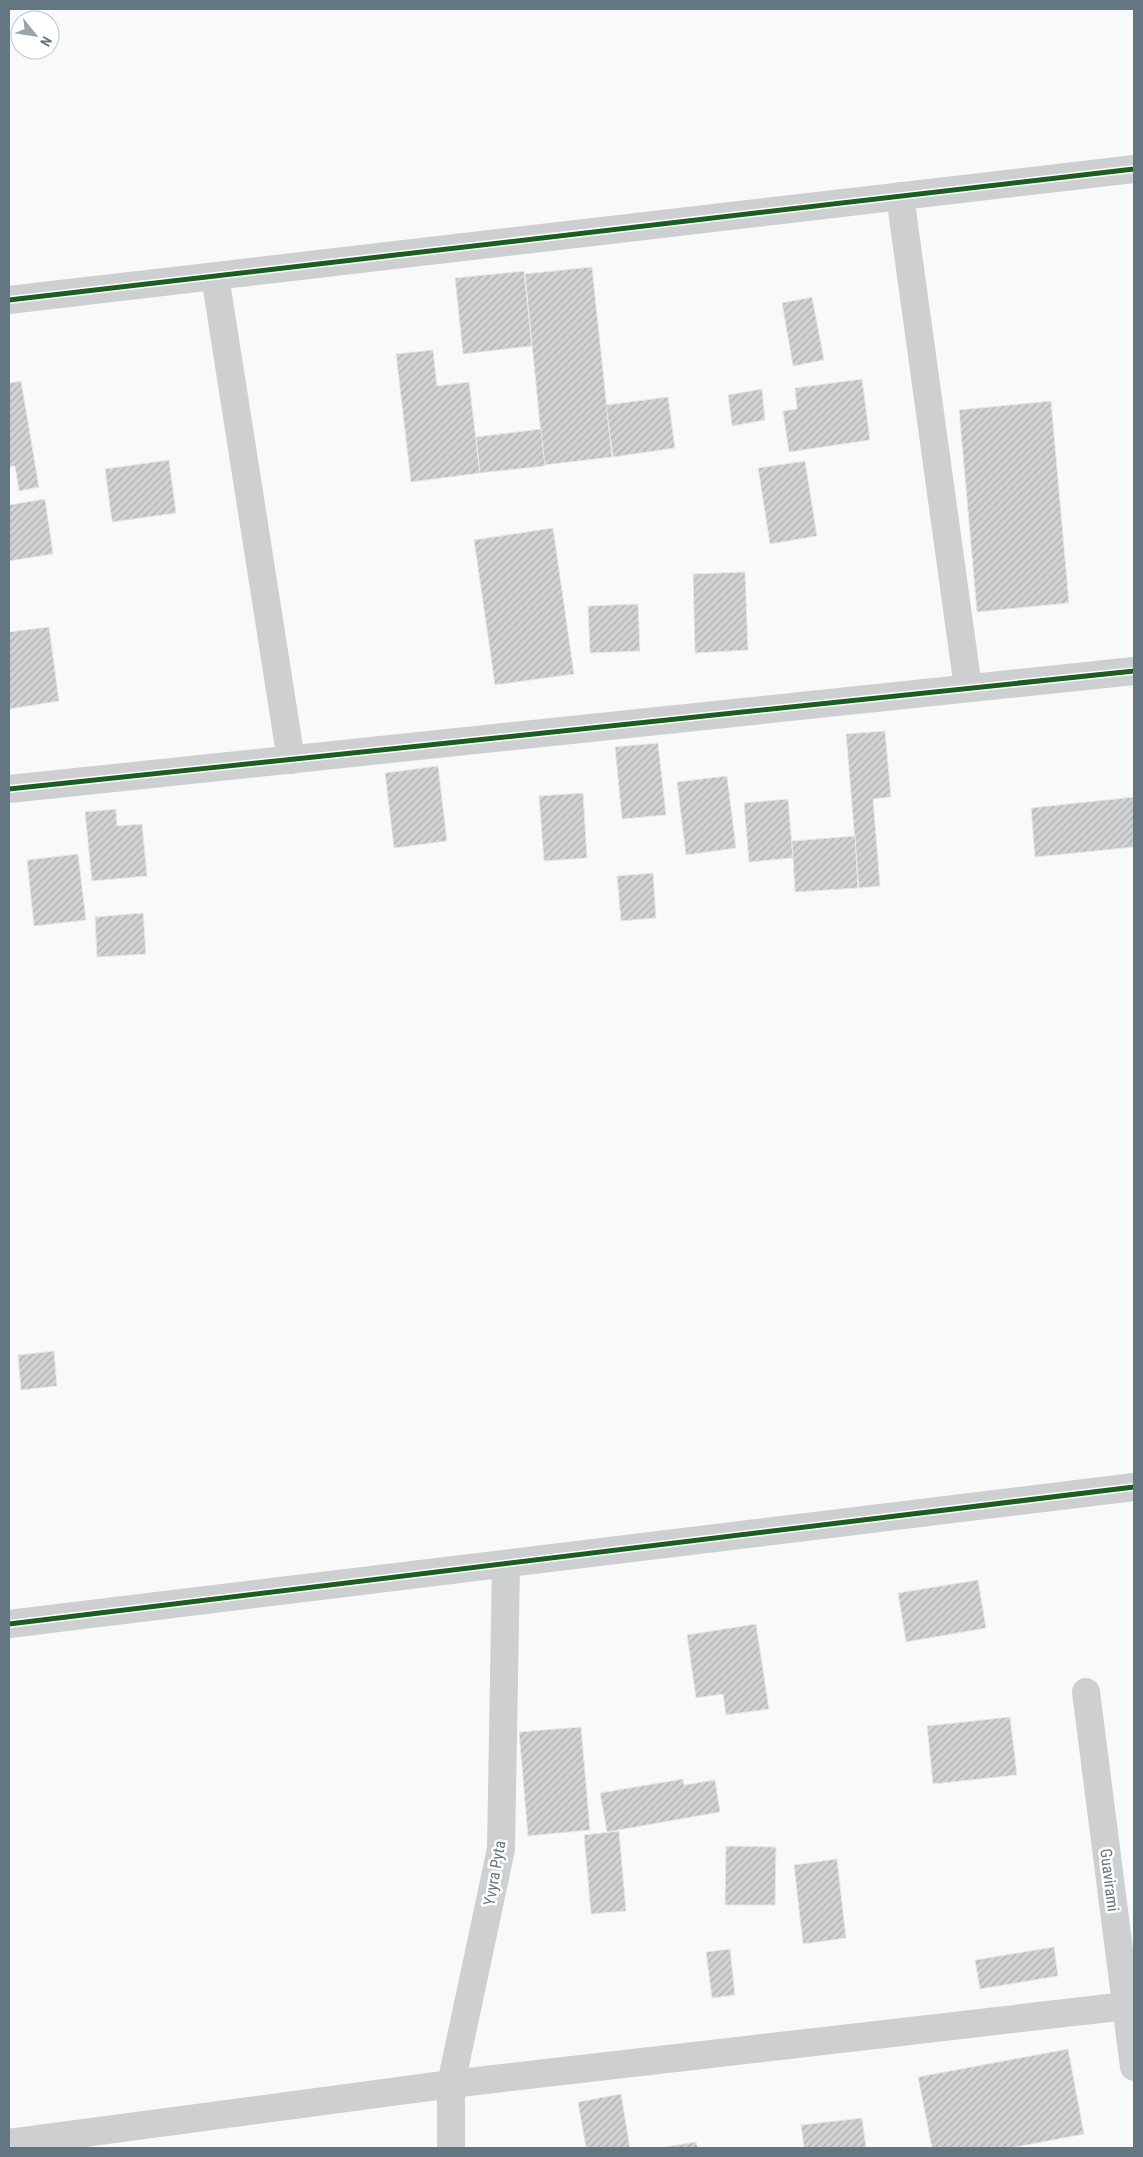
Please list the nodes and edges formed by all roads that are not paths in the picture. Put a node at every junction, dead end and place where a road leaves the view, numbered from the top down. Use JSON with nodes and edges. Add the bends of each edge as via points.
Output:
{"nodes":[{"id":1,"x":1134,"y":169,"type":"edge"},
{"id":2,"x":900,"y":196,"type":"junction"},
{"id":3,"x":215,"y":276,"type":"junction"},
{"id":4,"x":9,"y":300,"type":"edge"},
{"id":5,"x":1134,"y":671,"type":"edge"},
{"id":6,"x":968,"y":688,"type":"junction"},
{"id":7,"x":291,"y":760,"type":"junction"},
{"id":8,"x":9,"y":789,"type":"edge"},
{"id":9,"x":1134,"y":1487,"type":"edge"},
{"id":10,"x":506,"y":1564,"type":"junction"},
{"id":11,"x":9,"y":1624,"type":"edge"},
{"id":12,"x":1086,"y":1692,"type":"dead end"},
{"id":13,"x":1126,"y":2006,"type":"junction"},
{"id":14,"x":1134,"y":2067,"type":"edge"},
{"id":15,"x":452,"y":2084,"type":"junction"},
{"id":16,"x":9,"y":2143,"type":"edge"},
{"id":17,"x":451,"y":2148,"type":"edge"}],
"edges":[{"from":1,"to":2,"type":"street"},
{"from":2,"to":3,"type":"street"},
{"from":2,"to":6,"type":"street"},
{"from":3,"to":4,"type":"street"},
{"from":3,"to":7,"type":"street"},
{"from":5,"to":6,"type":"street"},
{"from":6,"to":7,"type":"street"},
{"from":7,"to":8,"type":"street"},
{"from":9,"to":10,"type":"street"},
{"from":10,"to":11,"type":"street"},
{"from":10,"to":15,"type":"street","name":"Yvyra Pyta","via":[[501,1849]]},
{"from":12,"to":13,"type":"street","name":"Guavirami"},
{"from":13,"to":14,"type":"street","name":"Guavirami"},
{"from":13,"to":15,"type":"street"},
{"from":15,"to":16,"type":"street"},
{"from":15,"to":17,"type":"street","name":"Yvyra Pyta"}]}
